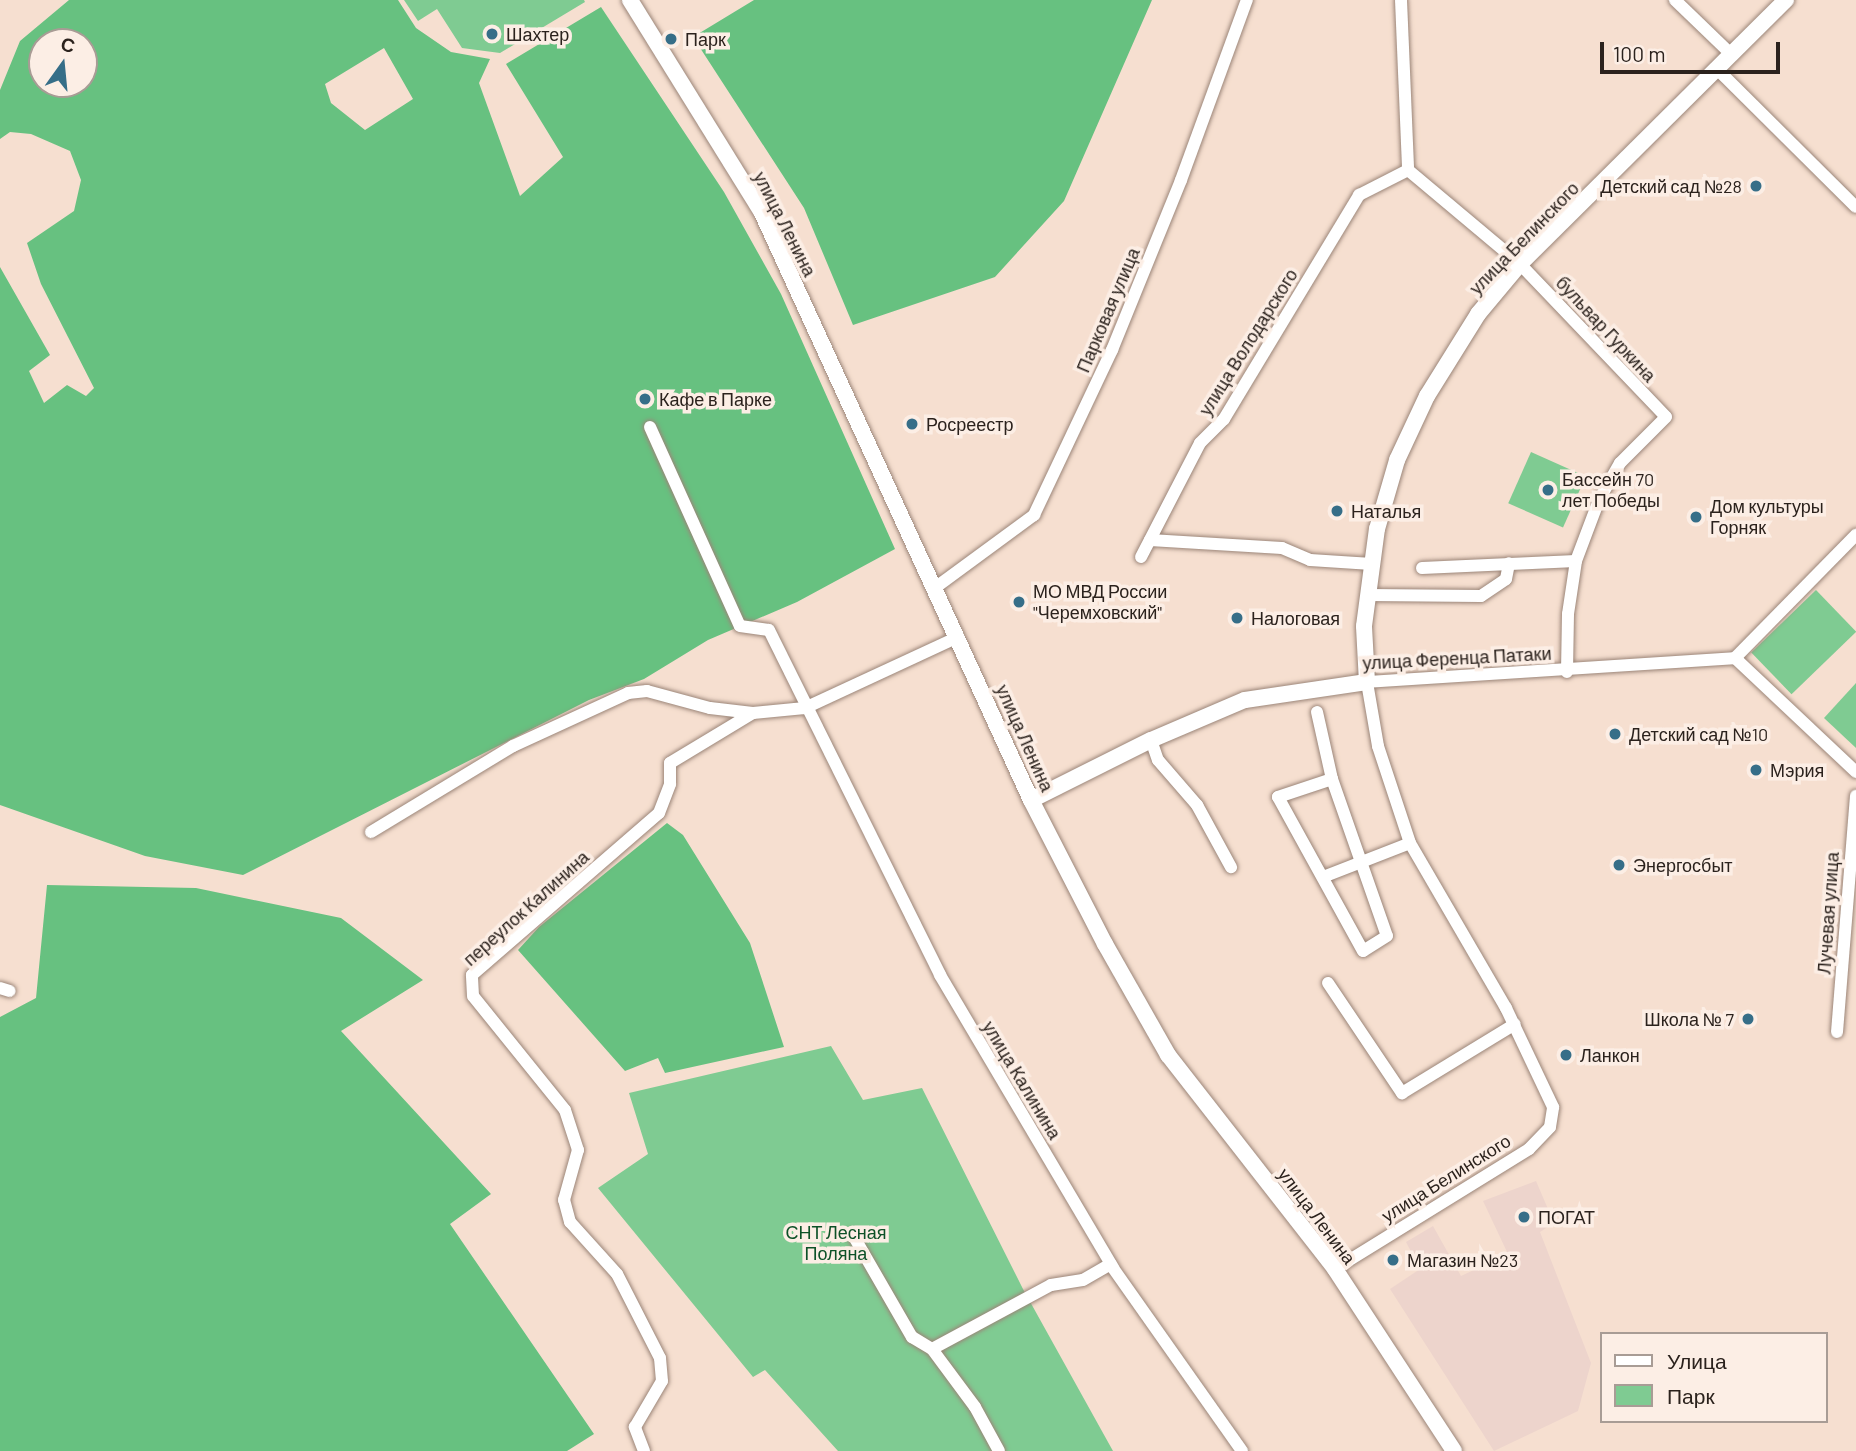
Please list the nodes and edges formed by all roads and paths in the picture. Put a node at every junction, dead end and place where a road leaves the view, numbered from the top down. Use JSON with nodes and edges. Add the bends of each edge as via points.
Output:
{"nodes":[{"id":1,"x":629,"y":0,"type":"edge"},
{"id":2,"x":1247,"y":0,"type":"edge"},
{"id":3,"x":1401,"y":0,"type":"edge"},
{"id":4,"x":1675,"y":0,"type":"edge"},
{"id":5,"x":1786,"y":0,"type":"edge"},
{"id":6,"x":1732,"y":55,"type":"junction"},
{"id":7,"x":1718,"y":70,"type":"junction"},
{"id":8,"x":1408,"y":170,"type":"junction"},
{"id":9,"x":1856,"y":207,"type":"edge"},
{"id":10,"x":1520,"y":264,"type":"junction"},
{"id":11,"x":650,"y":427,"type":"dead end"},
{"id":12,"x":1856,"y":535,"type":"edge"},
{"id":13,"x":1150,"y":540,"type":"junction"},
{"id":14,"x":1140,"y":557,"type":"dead end"},
{"id":15,"x":1576,"y":561,"type":"junction"},
{"id":16,"x":1509,"y":563,"type":"junction"},
{"id":17,"x":1372,"y":564,"type":"junction"},
{"id":18,"x":1422,"y":568,"type":"dead end"},
{"id":19,"x":936,"y":587,"type":"junction"},
{"id":20,"x":1368,"y":595,"type":"junction"},
{"id":21,"x":958,"y":637,"type":"junction"},
{"id":22,"x":1735,"y":658,"type":"junction"},
{"id":23,"x":1567,"y":672,"type":"junction"},
{"id":24,"x":1367,"y":682,"type":"junction"},
{"id":25,"x":805,"y":708,"type":"junction"},
{"id":26,"x":1317,"y":712,"type":"dead end"},
{"id":27,"x":753,"y":713,"type":"junction"},
{"id":28,"x":1151,"y":740,"type":"junction"},
{"id":29,"x":1856,"y":772,"type":"edge"},
{"id":30,"x":1332,"y":779,"type":"junction"},
{"id":31,"x":1856,"y":796,"type":"edge"},
{"id":32,"x":1031,"y":800,"type":"junction"},
{"id":33,"x":371,"y":832,"type":"dead end"},
{"id":34,"x":1410,"y":843,"type":"junction"},
{"id":35,"x":1361,"y":862,"type":"junction"},
{"id":36,"x":1231,"y":867,"type":"dead end"},
{"id":37,"x":1323,"y":877,"type":"junction"},
{"id":38,"x":1328,"y":983,"type":"dead end"},
{"id":39,"x":1515,"y":1024,"type":"junction"},
{"id":40,"x":1837,"y":1032,"type":"dead end"},
{"id":41,"x":853,"y":1235,"type":"dead end"},
{"id":42,"x":1111,"y":1264,"type":"junction"},
{"id":43,"x":1335,"y":1269,"type":"junction"},
{"id":44,"x":932,"y":1349,"type":"junction"},
{"id":45,"x":644,"y":1451,"type":"edge"},
{"id":46,"x":999,"y":1451,"type":"edge"},
{"id":47,"x":1242,"y":1451,"type":"edge"},
{"id":48,"x":1454,"y":1451,"type":"edge"}],
"edges":[{"from":1,"to":19,"type":"main road","name":"улица Ленина","via":[[762,213]]},
{"from":2,"to":19,"type":"street","name":"Парковая улица","via":[[1112,350],[1034,514]]},
{"from":3,"to":8,"type":"street"},
{"from":4,"to":6,"type":"street"},
{"from":5,"to":6,"type":"main road","name":"улица Белинского"},
{"from":6,"to":7,"type":"main road","name":"улица Белинского"},
{"from":7,"to":9,"type":"street"},
{"from":7,"to":10,"type":"main road","name":"улица Белинского"},
{"from":8,"to":10,"type":"street","name":"бульвар Гуркина"},
{"from":8,"to":13,"type":"street","name":"улица Володарского","via":[[1359,195],[1224,419],[1200,443]]},
{"from":10,"to":15,"type":"street","name":"бульвар Гуркина","via":[[1666,417],[1620,463],[1599,500]]},
{"from":10,"to":17,"type":"main road","name":"улица Белинского","via":[[1478,314],[1415,418],[1397,460]]},
{"from":11,"to":25,"type":"street","name":"улица Калинина","via":[[740,626],[769,630]]},
{"from":12,"to":22,"type":"street"},
{"from":13,"to":14,"type":"street","name":"улица Володарского"},
{"from":13,"to":17,"type":"street","via":[[1282,548],[1310,560]]},
{"from":15,"to":16,"type":"street"},
{"from":15,"to":23,"type":"street","via":[[1568,614]]},
{"from":16,"to":18,"type":"street"},
{"from":16,"to":20,"type":"street","via":[[1506,579],[1481,596]]},
{"from":17,"to":20,"type":"main road","name":"улица Белинского"},
{"from":19,"to":21,"type":"main road","name":"улица Ленина"},
{"from":20,"to":24,"type":"main road","name":"улица Белинского"},
{"from":21,"to":25,"type":"street"},
{"from":21,"to":32,"type":"main road","name":"улица Ленина"},
{"from":22,"to":23,"type":"street","name":"улица Ференца Патаки"},
{"from":22,"to":29,"type":"street"},
{"from":23,"to":24,"type":"street","name":"улица Ференца Патаки"},
{"from":24,"to":28,"type":"main road","name":"улица Ференца Патаки","via":[[1245,701]]},
{"from":24,"to":34,"type":"street","name":"улица Белинского","via":[[1378,746]]},
{"from":25,"to":27,"type":"street"},
{"from":25,"to":42,"type":"street","name":"улица Калинина","via":[[940,975]]},
{"from":26,"to":30,"type":"street"},
{"from":27,"to":33,"type":"street","via":[[710,708],[647,691],[628,693],[513,746]]},
{"from":27,"to":45,"type":"street","name":"переулок Калинина","via":[[670,763],[670,784],[659,813],[472,975],[473,996],[565,1110],[578,1150],[564,1200],[570,1222],[617,1274],[660,1358],[662,1381],[635,1427]]},
{"from":28,"to":32,"type":"main road","name":"улица Ференца Патаки"},
{"from":28,"to":36,"type":"street","via":[[1158,760],[1197,805]]},
{"from":30,"to":35,"type":"street"},
{"from":30,"to":37,"type":"street","via":[[1278,797]]},
{"from":31,"to":40,"type":"street","name":"Лучевая улица"},
{"from":32,"to":43,"type":"main road","name":"улица Ленина","via":[[1168,1055]]},
{"from":34,"to":35,"type":"street"},
{"from":34,"to":39,"type":"street","name":"улица Белинского"},
{"from":35,"to":37,"type":"street"},
{"from":35,"to":37,"type":"street","via":[[1387,936],[1363,951]]},
{"from":38,"to":39,"type":"street","via":[[1402,1093]]},
{"from":39,"to":43,"type":"street","name":"улица Белинского","via":[[1547,1087],[1553,1107],[1550,1127],[1529,1149]]},
{"from":41,"to":44,"type":"street","via":[[912,1337]]},
{"from":42,"to":44,"type":"street","via":[[1083,1280],[1051,1285]]},
{"from":42,"to":47,"type":"street","name":"улица Калинина"},
{"from":43,"to":48,"type":"main road","name":"улица Ленина"},
{"from":44,"to":46,"type":"street","via":[[975,1407]]}]}
